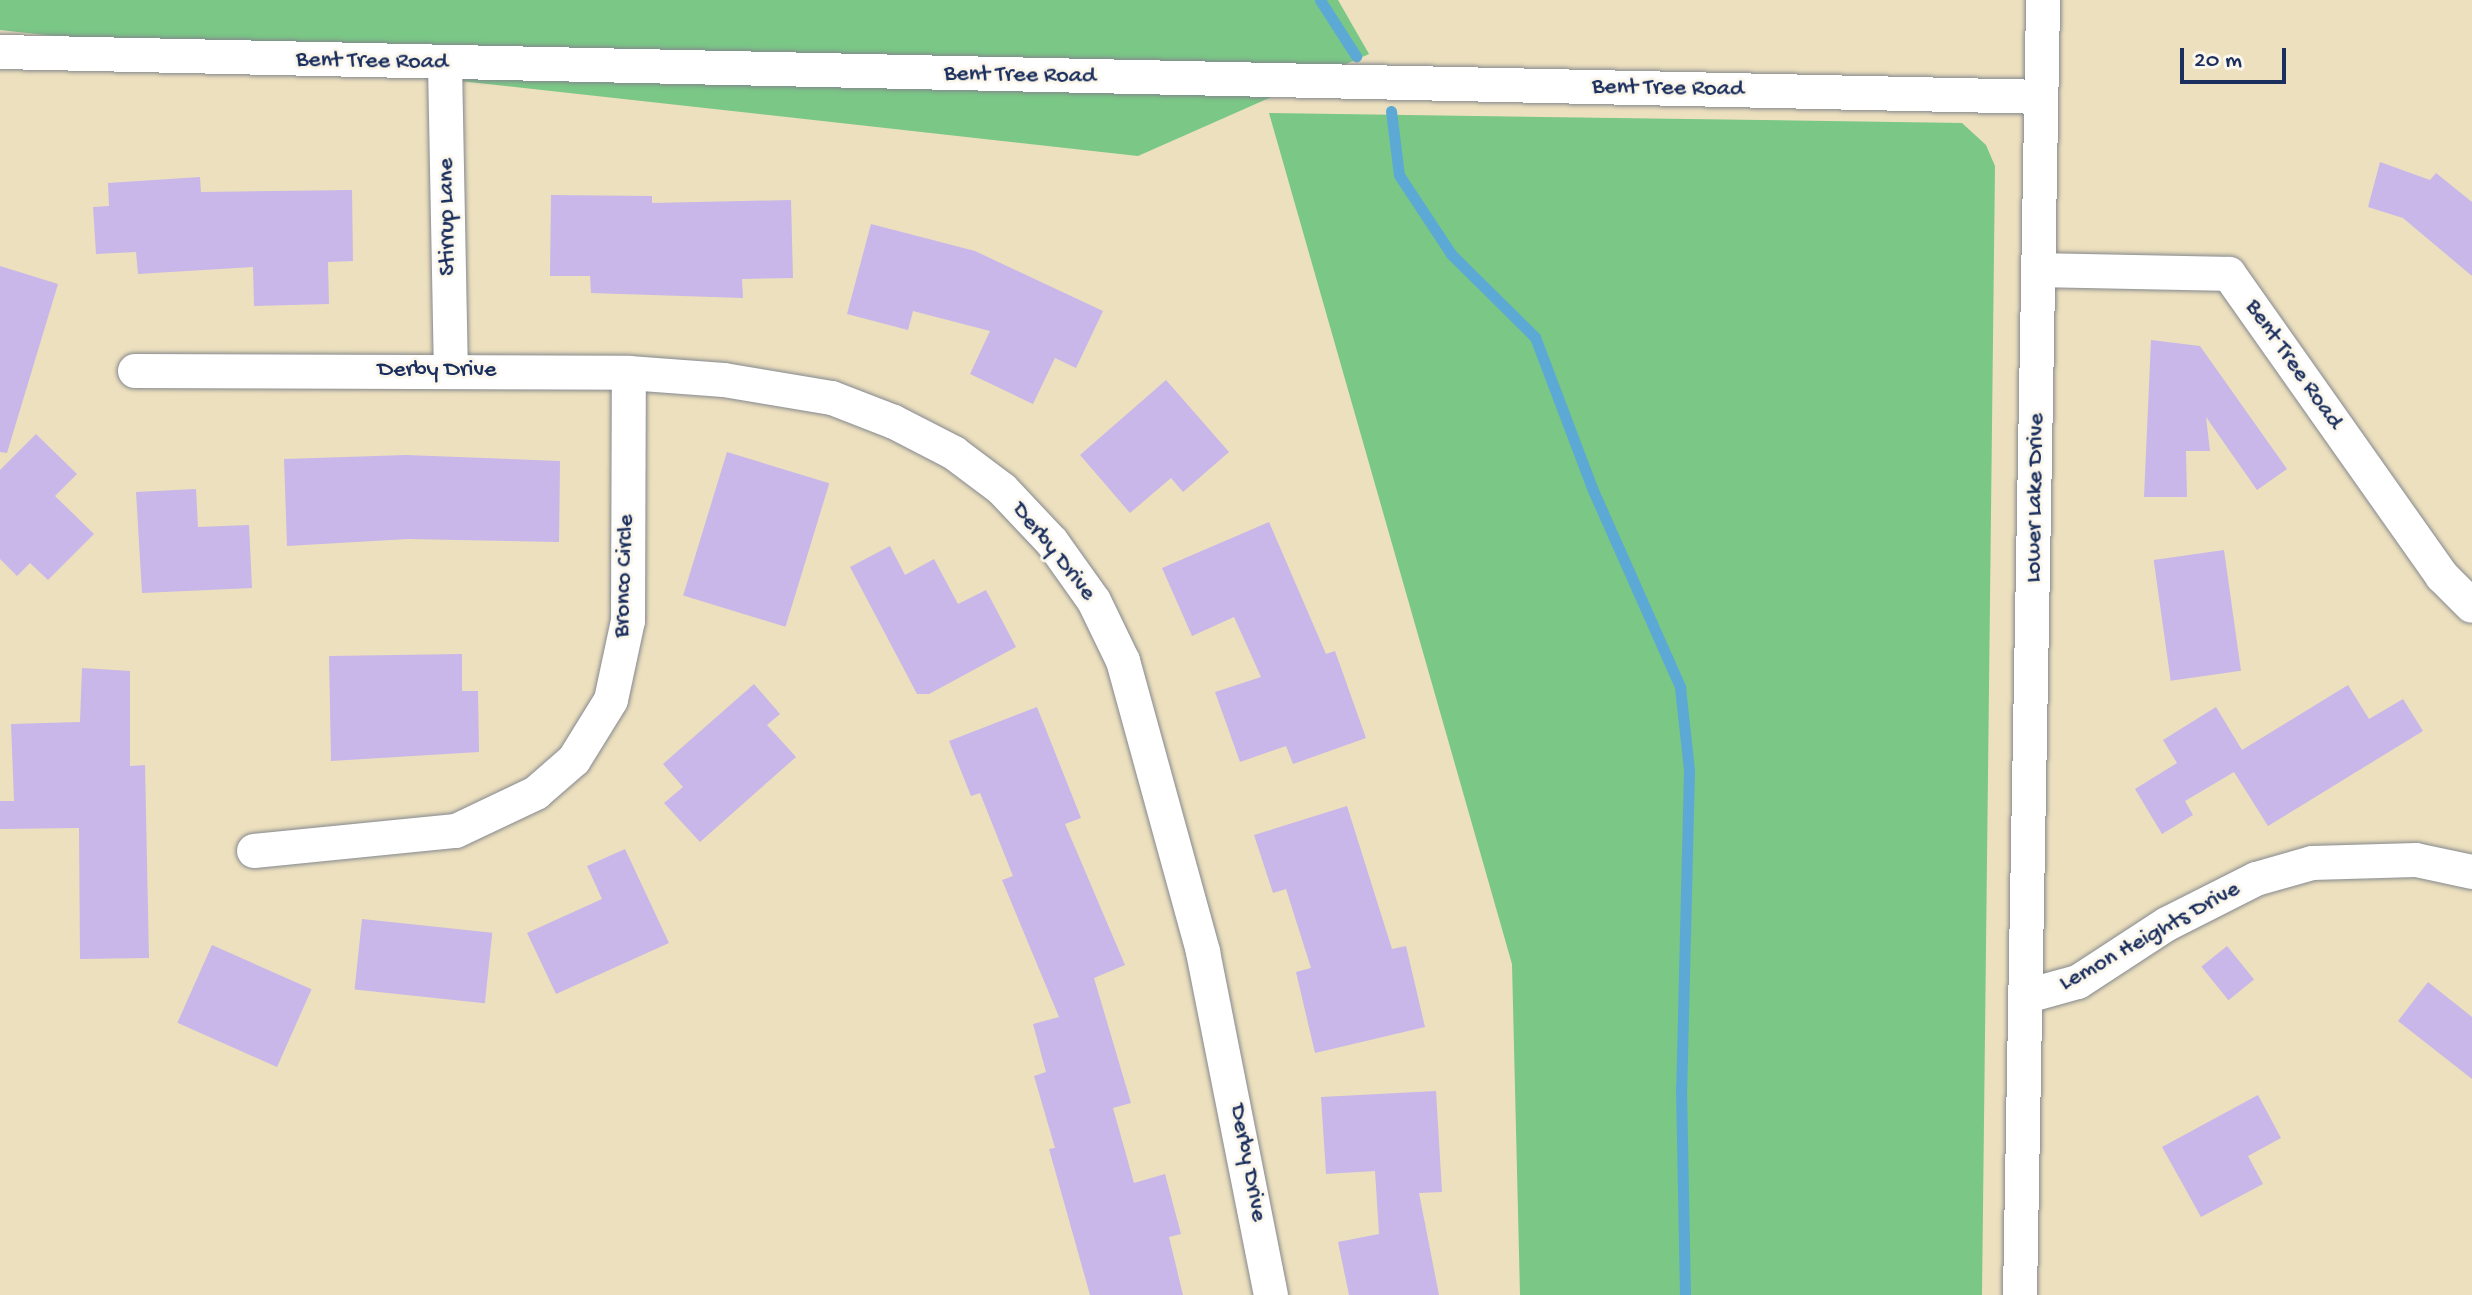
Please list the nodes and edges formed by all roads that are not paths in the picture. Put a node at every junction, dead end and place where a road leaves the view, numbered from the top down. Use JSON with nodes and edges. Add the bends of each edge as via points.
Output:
{"nodes":[{"id":1,"x":2043,"y":0,"type":"edge"},
{"id":2,"x":0,"y":52,"type":"edge"},
{"id":3,"x":445,"y":64,"type":"junction"},
{"id":4,"x":2041,"y":97,"type":"junction"},
{"id":5,"x":2040,"y":270,"type":"junction"},
{"id":6,"x":135,"y":371,"type":"dead end"},
{"id":7,"x":451,"y":371,"type":"junction"},
{"id":8,"x":629,"y":373,"type":"junction"},
{"id":9,"x":2472,"y":606,"type":"edge"},
{"id":10,"x":254,"y":851,"type":"dead end"},
{"id":11,"x":2472,"y":872,"type":"edge"},
{"id":12,"x":2027,"y":996,"type":"junction"},
{"id":13,"x":1271,"y":1295,"type":"edge"},
{"id":14,"x":2020,"y":1295,"type":"edge"}],
"edges":[{"from":1,"to":4,"type":"street","name":"Lower Lake Drive"},
{"from":2,"to":3,"type":"street","name":"Bent Tree Road"},
{"from":3,"to":4,"type":"street","name":"Bent Tree Road"},
{"from":3,"to":7,"type":"street","name":"Stirrup Lane"},
{"from":4,"to":5,"type":"street","name":"Lower Lake Drive"},
{"from":5,"to":9,"type":"street","name":"Bent Tree Road","via":[[2229,274],[2442,576]]},
{"from":5,"to":12,"type":"street","name":"Lower Lake Drive"},
{"from":6,"to":7,"type":"street","name":"Derby Drive"},
{"from":7,"to":8,"type":"street","name":"Derby Drive"},
{"from":8,"to":10,"type":"street","name":"Bronco Circle","via":[[628,621],[611,700],[574,760],[536,793],[456,831]]},
{"from":8,"to":13,"type":"street","name":"Derby Drive","via":[[724,380],[832,398],[894,422],[954,453],[1002,489],[1052,542],[1094,601],[1123,661],[1203,952]]},
{"from":11,"to":12,"type":"street","name":"Lemon Heights Drive","via":[[2416,860],[2312,863],[2256,879],[2167,924],[2078,982]]},
{"from":12,"to":14,"type":"street","name":"Lemon Heights Drive"}]}
